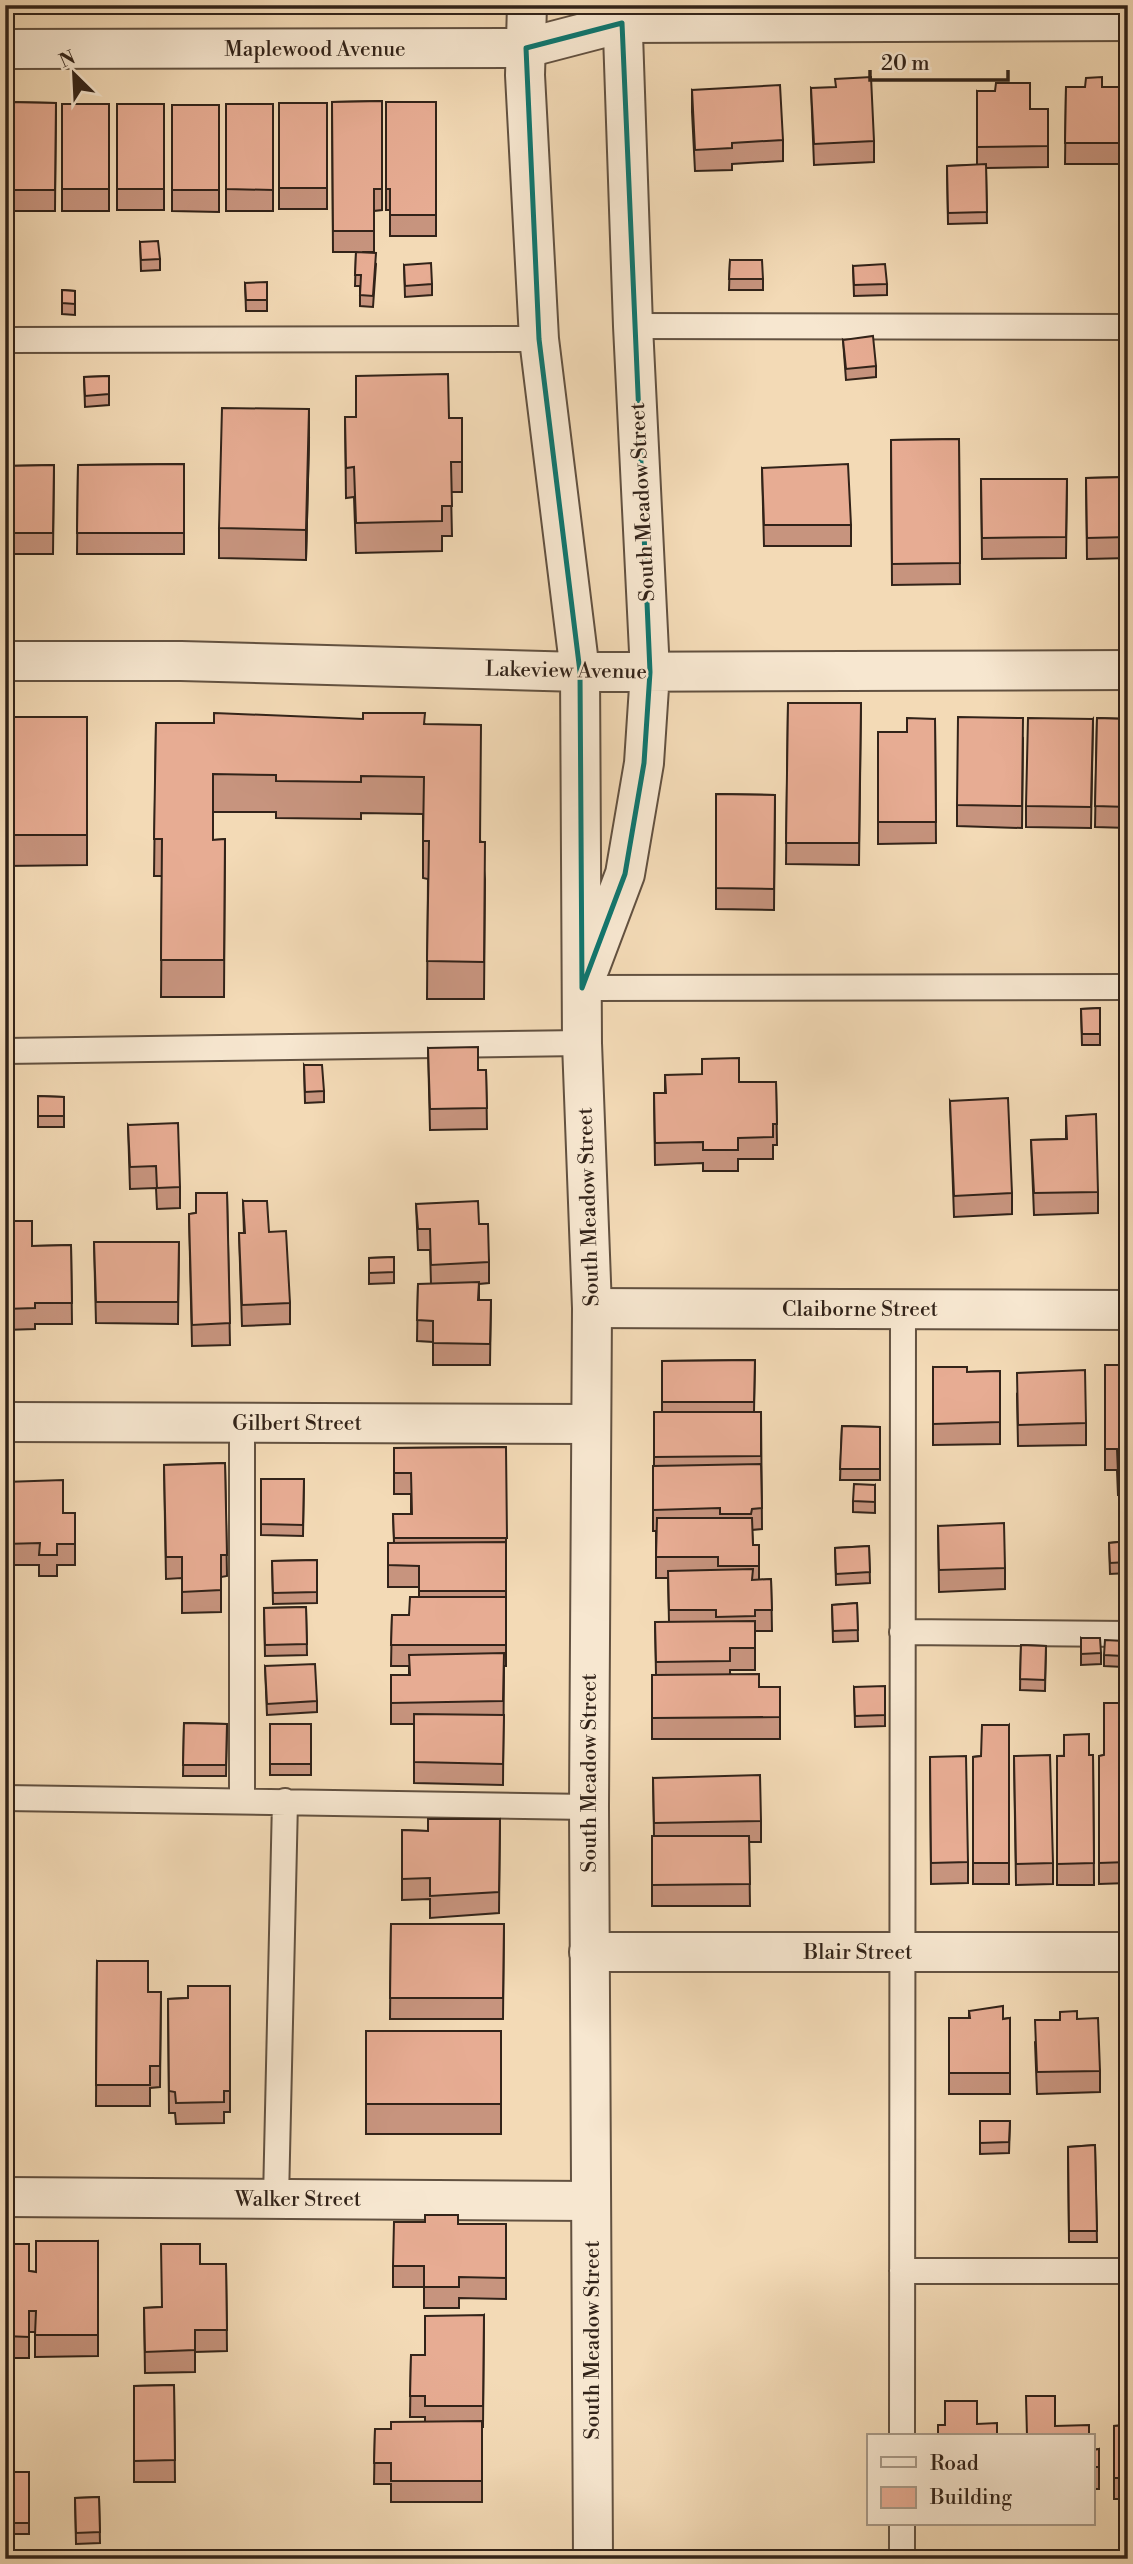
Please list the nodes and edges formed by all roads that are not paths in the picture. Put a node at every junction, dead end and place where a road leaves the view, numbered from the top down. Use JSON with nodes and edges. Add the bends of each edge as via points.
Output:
{"nodes":[{"id":1,"x":527,"y":5,"type":"edge"},
{"id":2,"x":578,"y":5,"type":"edge"},
{"id":3,"x":622,"y":14,"type":"edge"},
{"id":4,"x":1128,"y":21,"type":"edge"},
{"id":5,"x":5,"y":48,"type":"edge"},
{"id":6,"x":526,"y":48,"type":"junction"},
{"id":7,"x":633,"y":326,"type":"junction"},
{"id":8,"x":1128,"y":327,"type":"edge"},
{"id":9,"x":539,"y":339,"type":"junction"},
{"id":10,"x":5,"y":340,"type":"edge"},
{"id":11,"x":5,"y":661,"type":"edge"},
{"id":12,"x":1128,"y":670,"type":"edge"},
{"id":13,"x":580,"y":672,"type":"junction"},
{"id":14,"x":650,"y":672,"type":"junction"},
{"id":15,"x":1128,"y":987,"type":"edge"},
{"id":16,"x":582,"y":988,"type":"junction"},
{"id":17,"x":582,"y":1043,"type":"junction"},
{"id":18,"x":5,"y":1051,"type":"edge"},
{"id":19,"x":592,"y":1308,"type":"junction"},
{"id":20,"x":902,"y":1310,"type":"junction"},
{"id":21,"x":1128,"y":1310,"type":"edge"},
{"id":22,"x":5,"y":1422,"type":"edge"},
{"id":23,"x":242,"y":1423,"type":"junction"},
{"id":24,"x":590,"y":1424,"type":"junction"},
{"id":25,"x":902,"y":1632,"type":"junction"},
{"id":26,"x":1128,"y":1634,"type":"edge"},
{"id":27,"x":5,"y":1798,"type":"edge"},
{"id":28,"x":242,"y":1800,"type":"junction"},
{"id":29,"x":285,"y":1801,"type":"junction"},
{"id":30,"x":589,"y":1807,"type":"junction"},
{"id":31,"x":589,"y":1952,"type":"junction"},
{"id":32,"x":902,"y":1952,"type":"junction"},
{"id":33,"x":1128,"y":1952,"type":"edge"},
{"id":34,"x":5,"y":2197,"type":"edge"},
{"id":35,"x":276,"y":2199,"type":"junction"},
{"id":36,"x":591,"y":2201,"type":"junction"},
{"id":37,"x":902,"y":2271,"type":"junction"},
{"id":38,"x":1128,"y":2271,"type":"edge"},
{"id":39,"x":902,"y":2434,"type":"edge"},
{"id":40,"x":902,"y":2526,"type":"edge"},
{"id":41,"x":593,"y":2559,"type":"edge"},
{"id":42,"x":902,"y":2559,"type":"edge"}],
"edges":[{"from":1,"to":6,"type":"street","name":"South Meadow Street"},
{"from":2,"to":3,"type":"street","name":"Maplewood Avenue"},
{"from":3,"to":4,"type":"street","name":"Maplewood Avenue"},
{"from":3,"to":6,"type":"street","name":"Maplewood Avenue"},
{"from":3,"to":7,"type":"street","name":"South Meadow Street"},
{"from":5,"to":6,"type":"street","name":"Maplewood Avenue"},
{"from":6,"to":9,"type":"street","name":"South Meadow Street"},
{"from":7,"to":8,"type":"lane"},
{"from":7,"to":14,"type":"street","name":"South Meadow Street"},
{"from":9,"to":10,"type":"lane"},
{"from":9,"to":13,"type":"street","name":"South Meadow Street"},
{"from":11,"to":13,"type":"street","name":"Lakeview Avenue"},
{"from":12,"to":14,"type":"street","name":"Lakeview Avenue"},
{"from":13,"to":14,"type":"street","name":"Lakeview Avenue"},
{"from":13,"to":16,"type":"street","name":"South Meadow Street"},
{"from":14,"to":16,"type":"street","name":"South Meadow Street","via":[[644,763],[625,874]]},
{"from":15,"to":16,"type":"lane"},
{"from":16,"to":17,"type":"street","name":"South Meadow Street"},
{"from":17,"to":18,"type":"lane"},
{"from":17,"to":19,"type":"street","name":"South Meadow Street"},
{"from":19,"to":20,"type":"street","name":"Claiborne Street"},
{"from":19,"to":24,"type":"street","name":"South Meadow Street"},
{"from":20,"to":21,"type":"street","name":"Claiborne Street"},
{"from":20,"to":25,"type":"lane"},
{"from":22,"to":23,"type":"street","name":"Gilbert Street"},
{"from":23,"to":24,"type":"street","name":"Gilbert Street"},
{"from":23,"to":28,"type":"lane"},
{"from":24,"to":30,"type":"street","name":"South Meadow Street"},
{"from":25,"to":26,"type":"lane"},
{"from":25,"to":32,"type":"lane"},
{"from":27,"to":28,"type":"lane"},
{"from":28,"to":29,"type":"lane"},
{"from":29,"to":30,"type":"lane"},
{"from":29,"to":35,"type":"lane"},
{"from":30,"to":31,"type":"street","name":"South Meadow Street"},
{"from":31,"to":32,"type":"street","name":"Blair Street"},
{"from":31,"to":36,"type":"street","name":"South Meadow Street"},
{"from":32,"to":33,"type":"street","name":"Blair Street"},
{"from":32,"to":37,"type":"lane"},
{"from":34,"to":35,"type":"street","name":"Walker Street"},
{"from":35,"to":36,"type":"street","name":"Walker Street"},
{"from":36,"to":41,"type":"street","name":"South Meadow Street"},
{"from":37,"to":38,"type":"lane"},
{"from":37,"to":39,"type":"lane"},
{"from":40,"to":42,"type":"lane"}]}
